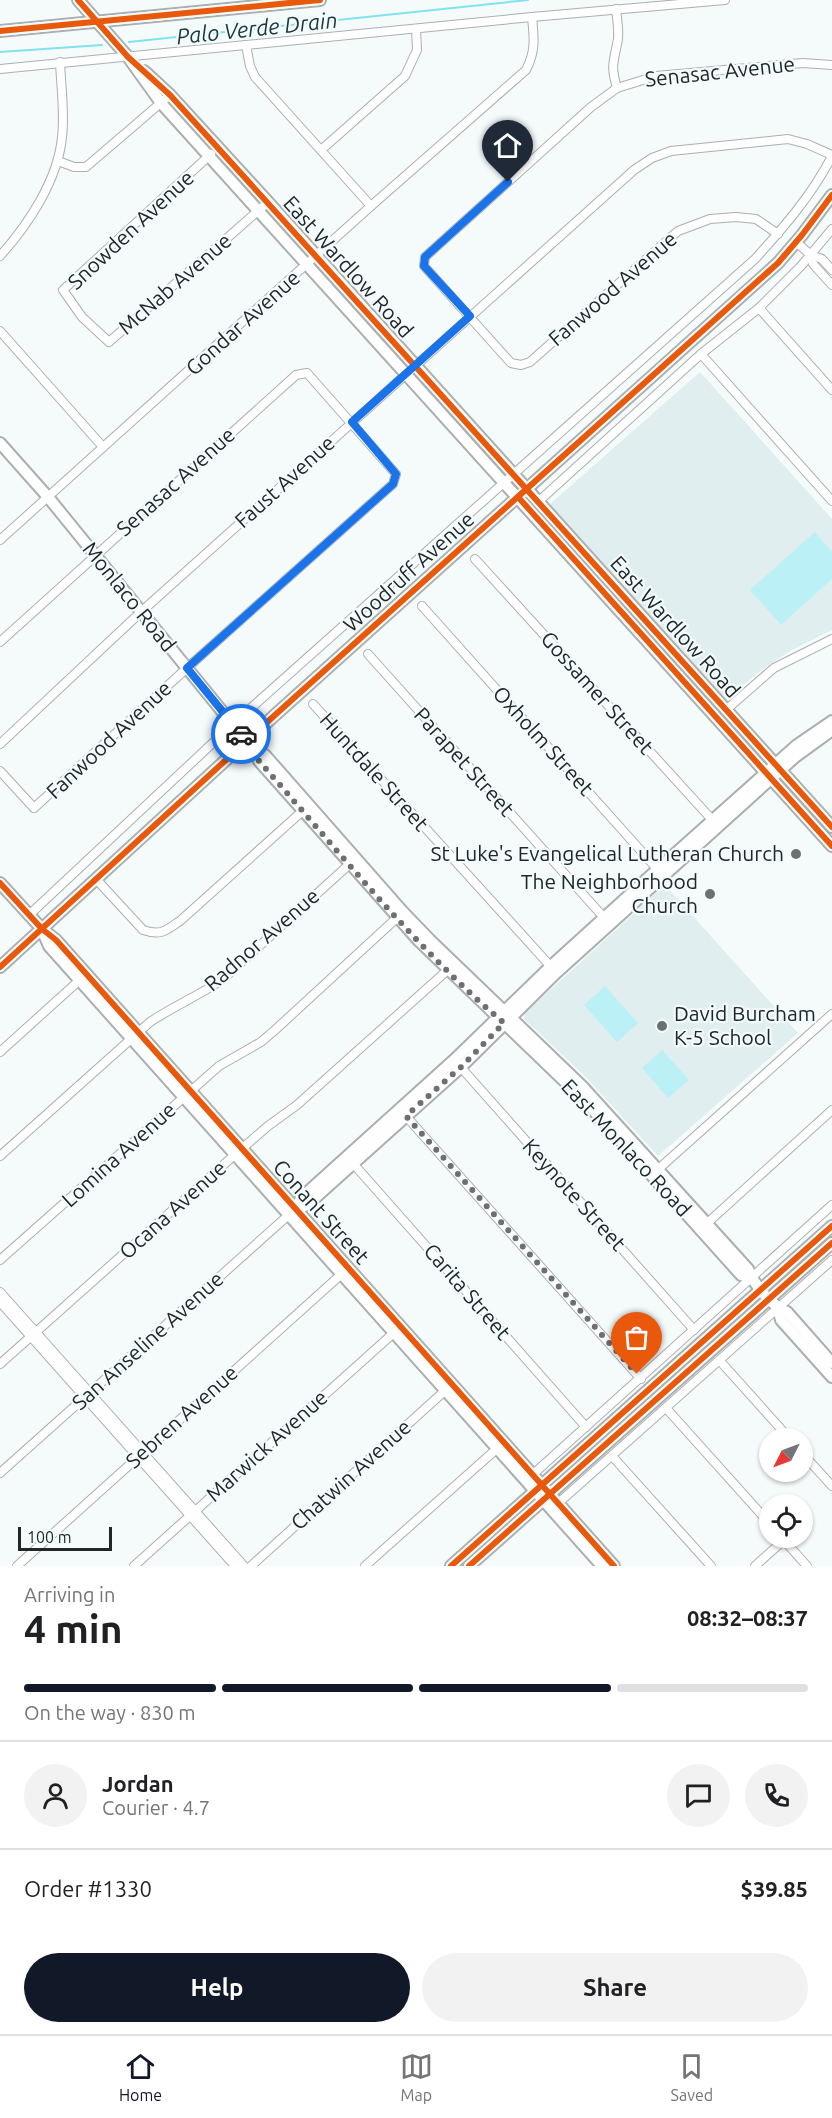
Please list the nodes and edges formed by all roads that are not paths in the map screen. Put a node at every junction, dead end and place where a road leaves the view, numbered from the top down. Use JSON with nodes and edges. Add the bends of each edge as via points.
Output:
{"nodes":[{"id":1,"x":78,"y":0,"type":"edge"},
{"id":2,"x":320,"y":0,"type":"edge"},
{"id":3,"x":725,"y":0,"type":"edge"},
{"id":4,"x":616,"y":9,"type":"junction"},
{"id":5,"x":532,"y":17,"type":"junction"},
{"id":6,"x":98,"y":22,"type":"junction"},
{"id":7,"x":416,"y":29,"type":"junction"},
{"id":8,"x":0,"y":31,"type":"edge"},
{"id":9,"x":246,"y":45,"type":"junction"},
{"id":10,"x":128,"y":57,"type":"junction"},
{"id":11,"x":60,"y":62,"type":"junction"},
{"id":12,"x":832,"y":65,"type":"edge"},
{"id":13,"x":0,"y":69,"type":"edge"},
{"id":14,"x":617,"y":88,"type":"junction"},
{"id":15,"x":166,"y":99,"type":"junction"},
{"id":16,"x":218,"y":147,"type":"junction"},
{"id":17,"x":321,"y":150,"type":"junction"},
{"id":18,"x":210,"y":156,"type":"junction"},
{"id":19,"x":832,"y":156,"type":"edge"},
{"id":20,"x":58,"y":161,"type":"junction"},
{"id":21,"x":832,"y":195,"type":"edge"},
{"id":22,"x":268,"y":202,"type":"junction"},
{"id":23,"x":371,"y":206,"type":"junction"},
{"id":24,"x":259,"y":210,"type":"junction"},
{"id":25,"x":832,"y":228,"type":"edge"},
{"id":26,"x":778,"y":234,"type":"junction"},
{"id":27,"x":796,"y":242,"type":"junction"},
{"id":28,"x":811,"y":255,"type":"junction"},
{"id":29,"x":0,"y":256,"type":"edge"},
{"id":30,"x":312,"y":261,"type":"junction"},
{"id":31,"x":832,"y":270,"type":"edge"},
{"id":32,"x":832,"y":285,"type":"edge"},
{"id":33,"x":759,"y":308,"type":"junction"},
{"id":34,"x":82,"y":316,"type":"joint"},
{"id":35,"x":470,"y":316,"type":"junction"},
{"id":36,"x":0,"y":332,"type":"edge"},
{"id":37,"x":701,"y":354,"type":"junction"},
{"id":38,"x":416,"y":366,"type":"junction"},
{"id":39,"x":406,"y":375,"type":"junction"},
{"id":40,"x":832,"y":390,"type":"edge"},
{"id":41,"x":352,"y":422,"type":"junction"},
{"id":42,"x":0,"y":443,"type":"edge"},
{"id":43,"x":103,"y":447,"type":"junction"},
{"id":44,"x":513,"y":473,"type":"junction"},
{"id":45,"x":504,"y":482,"type":"junction"},
{"id":46,"x":527,"y":488,"type":"junction"},
{"id":47,"x":48,"y":497,"type":"junction"},
{"id":48,"x":518,"y":497,"type":"junction"},
{"id":49,"x":539,"y":501,"type":"junction"},
{"id":50,"x":832,"y":501,"type":"edge"},
{"id":51,"x":0,"y":540,"type":"edge"},
{"id":52,"x":95,"y":554,"type":"junction"},
{"id":53,"x":475,"y":559,"type":"dead end"},
{"id":54,"x":422,"y":606,"type":"dead end"},
{"id":55,"x":142,"y":611,"type":"junction"},
{"id":56,"x":832,"y":639,"type":"edge"},
{"id":57,"x":0,"y":642,"type":"edge"},
{"id":58,"x":368,"y":654,"type":"dead end"},
{"id":59,"x":187,"y":668,"type":"junction"},
{"id":60,"x":313,"y":704,"type":"dead end"},
{"id":61,"x":727,"y":709,"type":"junction"},
{"id":62,"x":832,"y":721,"type":"edge"},
{"id":63,"x":233,"y":724,"type":"junction"},
{"id":64,"x":832,"y":730,"type":"edge"},
{"id":65,"x":247,"y":742,"type":"junction"},
{"id":66,"x":0,"y":744,"type":"edge"},
{"id":67,"x":778,"y":767,"type":"junction"},
{"id":68,"x":0,"y":771,"type":"edge"},
{"id":69,"x":768,"y":776,"type":"junction"},
{"id":70,"x":306,"y":808,"type":"junction"},
{"id":71,"x":715,"y":824,"type":"junction"},
{"id":72,"x":831,"y":826,"type":"edge"},
{"id":73,"x":820,"y":833,"type":"junction"},
{"id":74,"x":832,"y":846,"type":"edge"},
{"id":75,"x":353,"y":861,"type":"junction"},
{"id":76,"x":661,"y":872,"type":"junction"},
{"id":77,"x":96,"y":879,"type":"junction"},
{"id":78,"x":0,"y":883,"type":"edge"},
{"id":79,"x":400,"y":914,"type":"junction"},
{"id":80,"x":28,"y":915,"type":"junction"},
{"id":81,"x":606,"y":921,"type":"junction"},
{"id":82,"x":42,"y":929,"type":"junction"},
{"id":83,"x":0,"y":967,"type":"edge"},
{"id":84,"x":452,"y":967,"type":"junction"},
{"id":85,"x":553,"y":970,"type":"junction"},
{"id":86,"x":83,"y":977,"type":"junction"},
{"id":87,"x":832,"y":1014,"type":"edge"},
{"id":88,"x":504,"y":1017,"type":"junction"},
{"id":89,"x":135,"y":1035,"type":"junction"},
{"id":90,"x":0,"y":1052,"type":"edge"},
{"id":91,"x":458,"y":1064,"type":"junction"},
{"id":92,"x":187,"y":1094,"type":"junction"},
{"id":93,"x":832,"y":1110,"type":"edge"},
{"id":94,"x":403,"y":1112,"type":"junction"},
{"id":95,"x":239,"y":1152,"type":"junction"},
{"id":96,"x":0,"y":1156,"type":"edge"},
{"id":97,"x":350,"y":1160,"type":"junction"},
{"id":98,"x":655,"y":1172,"type":"junction"},
{"id":99,"x":832,"y":1205,"type":"edge"},
{"id":100,"x":292,"y":1212,"type":"junction"},
{"id":101,"x":703,"y":1226,"type":"junction"},
{"id":102,"x":832,"y":1226,"type":"edge"},
{"id":103,"x":832,"y":1243,"type":"edge"},
{"id":104,"x":0,"y":1260,"type":"edge"},
{"id":105,"x":832,"y":1260,"type":"edge"},
{"id":106,"x":345,"y":1271,"type":"junction"},
{"id":107,"x":751,"y":1278,"type":"junction"},
{"id":108,"x":761,"y":1289,"type":"junction"},
{"id":109,"x":0,"y":1292,"type":"edge"},
{"id":110,"x":770,"y":1299,"type":"junction"},
{"id":111,"x":0,"y":1302,"type":"edge"},
{"id":112,"x":778,"y":1308,"type":"junction"},
{"id":113,"x":397,"y":1329,"type":"junction"},
{"id":114,"x":694,"y":1330,"type":"junction"},
{"id":115,"x":33,"y":1334,"type":"junction"},
{"id":116,"x":720,"y":1361,"type":"junction"},
{"id":117,"x":828,"y":1361,"type":"edge"},
{"id":118,"x":0,"y":1364,"type":"edge"},
{"id":119,"x":832,"y":1377,"type":"edge"},
{"id":120,"x":641,"y":1379,"type":"junction"},
{"id":121,"x":449,"y":1387,"type":"junction"},
{"id":122,"x":86,"y":1395,"type":"junction"},
{"id":123,"x":666,"y":1408,"type":"junction"},
{"id":124,"x":586,"y":1427,"type":"junction"},
{"id":125,"x":780,"y":1428,"type":"edge"},
{"id":126,"x":501,"y":1445,"type":"junction"},
{"id":127,"x":139,"y":1455,"type":"junction"},
{"id":128,"x":612,"y":1456,"type":"junction"},
{"id":129,"x":813,"y":1465,"type":"edge"},
{"id":130,"x":0,"y":1473,"type":"edge"},
{"id":131,"x":530,"y":1478,"type":"junction"},
{"id":132,"x":832,"y":1486,"type":"edge"},
{"id":133,"x":538,"y":1488,"type":"junction"},
{"id":134,"x":546,"y":1497,"type":"junction"},
{"id":135,"x":555,"y":1506,"type":"junction"},
{"id":136,"x":759,"y":1512,"type":"edge"},
{"id":137,"x":192,"y":1514,"type":"junction"},
{"id":138,"x":774,"y":1548,"type":"edge"},
{"id":139,"x":791,"y":1548,"type":"edge"},
{"id":140,"x":16,"y":1566,"type":"edge"},
{"id":141,"x":134,"y":1566,"type":"edge"},
{"id":142,"x":235,"y":1566,"type":"edge"},
{"id":143,"x":244,"y":1566,"type":"edge"},
{"id":144,"x":251,"y":1566,"type":"edge"},
{"id":145,"x":365,"y":1566,"type":"edge"},
{"id":146,"x":451,"y":1566,"type":"edge"},
{"id":147,"x":469,"y":1566,"type":"edge"},
{"id":148,"x":602,"y":1566,"type":"edge"},
{"id":149,"x":614,"y":1566,"type":"edge"},
{"id":150,"x":711,"y":1566,"type":"edge"},
{"id":151,"x":755,"y":1566,"type":"edge"},
{"id":152,"x":807,"y":1566,"type":"edge"}],
"edges":[{"from":1,"to":6,"type":"main road","name":"East Wardlow Road"},
{"from":2,"to":6,"type":"main road"},
{"from":3,"to":4,"type":"street"},
{"from":4,"to":5,"type":"street"},
{"from":4,"to":14,"type":"street","via":[[618,38],[612,66]]},
{"from":5,"to":7,"type":"street"},
{"from":5,"to":23,"type":"street","name":"Gondar Avenue","via":[[533,56],[526,70]]},
{"from":6,"to":8,"type":"main road"},
{"from":6,"to":10,"type":"main road","name":"East Wardlow Road"},
{"from":7,"to":9,"type":"street"},
{"from":7,"to":17,"type":"street","via":[[417,50],[405,76]]},
{"from":9,"to":10,"type":"street"},
{"from":9,"to":17,"type":"street","via":[[255,77]]},
{"from":10,"to":11,"type":"street"},
{"from":10,"to":15,"type":"main road","name":"East Wardlow Road"},
{"from":11,"to":13,"type":"street"},
{"from":11,"to":20,"type":"street","via":[[63,136]]},
{"from":12,"to":14,"type":"street","name":"Senasac Avenue","via":[[803,63],[656,76]]},
{"from":14,"to":35,"type":"street","name":"Senasac Avenue","via":[[425,257],[424,266]]},
{"from":15,"to":16,"type":"main road","name":"East Wardlow Road"},
{"from":15,"to":18,"type":"main road","name":"East Wardlow Road"},
{"from":15,"to":20,"type":"street","via":[[86,167]]},
{"from":16,"to":18,"type":"street","name":"Snowden Avenue"},
{"from":16,"to":22,"type":"main road","name":"East Wardlow Road"},
{"from":17,"to":23,"type":"street"},
{"from":18,"to":24,"type":"main road","name":"East Wardlow Road"},
{"from":18,"to":34,"type":"street","name":"Snowden Avenue","via":[[63,290]]},
{"from":19,"to":26,"type":"street","name":"Woodruff Avenue","via":[[810,194]]},
{"from":19,"to":35,"type":"street","name":"Faust Avenue","via":[[788,139],[671,151],[652,158],[633,170]]},
{"from":20,"to":29,"type":"street","via":[[34,212]]},
{"from":21,"to":27,"type":"main road","name":"Woodruff Avenue"},
{"from":22,"to":24,"type":"street","name":"McNab Avenue"},
{"from":22,"to":30,"type":"main road","name":"East Wardlow Road"},
{"from":23,"to":30,"type":"street","name":"Gondar Avenue"},
{"from":24,"to":30,"type":"main road","name":"East Wardlow Road"},
{"from":24,"to":34,"type":"street","name":"McNab Avenue","via":[[109,342]]},
{"from":25,"to":28,"type":"street"},
{"from":26,"to":35,"type":"street","name":"Fanwood Avenue","via":[[756,219],[736,217],[710,219],[678,231],[530,362],[521,365],[511,363]]},
{"from":26,"to":44,"type":"street","name":"Woodruff Avenue","via":[[755,259]]},
{"from":27,"to":28,"type":"street"},
{"from":27,"to":46,"type":"main road","name":"Woodruff Avenue"},
{"from":28,"to":31,"type":"street","via":[[822,259]]},
{"from":28,"to":32,"type":"street","via":[[813,264]]},
{"from":28,"to":33,"type":"street"},
{"from":30,"to":38,"type":"main road","name":"East Wardlow Road"},
{"from":30,"to":39,"type":"main road","name":"East Wardlow Road"},
{"from":30,"to":43,"type":"street","name":"Gondar Avenue"},
{"from":33,"to":37,"type":"street"},
{"from":33,"to":40,"type":"street"},
{"from":35,"to":38,"type":"street","name":"Faust Avenue"},
{"from":36,"to":43,"type":"street"},
{"from":37,"to":49,"type":"street"},
{"from":37,"to":50,"type":"street"},
{"from":38,"to":39,"type":"street","name":"Faust Avenue"},
{"from":38,"to":44,"type":"main road","name":"East Wardlow Road"},
{"from":39,"to":41,"type":"street","name":"Faust Avenue"},
{"from":39,"to":45,"type":"main road","name":"East Wardlow Road"},
{"from":41,"to":52,"type":"street","name":"Senasac Avenue","via":[[307,373],[296,375]]},
{"from":41,"to":55,"type":"street","name":"Faust Avenue"},
{"from":41,"to":59,"type":"street","name":"Fanwood Avenue","via":[[396,474],[393,484]]},
{"from":42,"to":47,"type":"main road","name":"Monlaco Road"},
{"from":43,"to":47,"type":"street","name":"Gondar Avenue"},
{"from":44,"to":45,"type":"street","name":"Woodruff Avenue"},
{"from":44,"to":46,"type":"main road","name":"East Wardlow Road"},
{"from":45,"to":48,"type":"main road","name":"East Wardlow Road"},
{"from":45,"to":63,"type":"street","name":"Woodruff Avenue"},
{"from":46,"to":48,"type":"main road","name":"Woodruff Avenue"},
{"from":46,"to":49,"type":"main road","name":"East Wardlow Road"},
{"from":47,"to":51,"type":"street","name":"Gondar Avenue"},
{"from":47,"to":52,"type":"main road","name":"Monlaco Road"},
{"from":48,"to":65,"type":"main road","name":"Woodruff Avenue"},
{"from":48,"to":69,"type":"main road","name":"East Wardlow Road"},
{"from":49,"to":61,"type":"main road","name":"East Wardlow Road"},
{"from":52,"to":55,"type":"main road","name":"Monlaco Road"},
{"from":52,"to":57,"type":"street","name":"Senasac Avenue"},
{"from":53,"to":71,"type":"street","name":"Gossamer Street"},
{"from":54,"to":76,"type":"street","name":"Oxholm Street"},
{"from":55,"to":59,"type":"main road","name":"Monlaco Road"},
{"from":55,"to":66,"type":"street","name":"Faust Avenue"},
{"from":56,"to":61,"type":"street","via":[[774,669]]},
{"from":58,"to":81,"type":"street","name":"Parapet Street"},
{"from":59,"to":63,"type":"main road","name":"Monlaco Road"},
{"from":59,"to":68,"type":"street","name":"Fanwood Avenue","via":[[34,808]]},
{"from":60,"to":85,"type":"street","name":"Huntdale Street"},
{"from":61,"to":67,"type":"main road","name":"East Wardlow Road"},
{"from":62,"to":67,"type":"main road","name":"San Anseline Avenue","via":[[814,732]]},
{"from":63,"to":65,"type":"main road","name":"Monlaco Road"},
{"from":63,"to":80,"type":"street","name":"Woodruff Avenue"},
{"from":64,"to":67,"type":"main road","name":"San Anseline Avenue"},
{"from":65,"to":70,"type":"main road","name":"Monlaco Road","via":[[259,761]]},
{"from":65,"to":77,"type":"main road","name":"Woodruff Avenue"},
{"from":67,"to":69,"type":"main road","name":"San Anseline Avenue"},
{"from":67,"to":72,"type":"main road","name":"East Wardlow Road"},
{"from":69,"to":71,"type":"main road","name":"San Anseline Avenue"},
{"from":69,"to":73,"type":"main road","name":"East Wardlow Road"},
{"from":70,"to":75,"type":"main road","name":"Monlaco Road"},
{"from":70,"to":77,"type":"street","via":[[163,933],[143,930]]},
{"from":71,"to":76,"type":"main road","name":"San Anseline Avenue"},
{"from":72,"to":73,"type":"main road"},
{"from":73,"to":74,"type":"main road","name":"East Wardlow Road"},
{"from":75,"to":79,"type":"main road","name":"Monlaco Road"},
{"from":75,"to":89,"type":"street","name":"Radnor Avenue","via":[[223,979],[167,1010]]},
{"from":76,"to":81,"type":"main road","name":"San Anseline Avenue"},
{"from":77,"to":82,"type":"main road","name":"Woodruff Avenue"},
{"from":78,"to":80,"type":"main road","name":"Conant Street"},
{"from":79,"to":84,"type":"main road","name":"Monlaco Road"},
{"from":79,"to":92,"type":"street","name":"Lomina Avenue","via":[[261,1042],[219,1066]]},
{"from":80,"to":82,"type":"main road","name":"Conant Street"},
{"from":81,"to":85,"type":"main road","name":"San Anseline Avenue"},
{"from":82,"to":83,"type":"main road","name":"Woodruff Avenue"},
{"from":82,"to":86,"type":"main road","name":"Conant Street","via":[[56,940]]},
{"from":84,"to":88,"type":"main road","name":"Monlaco Road"},
{"from":84,"to":95,"type":"street","name":"Ocana Avenue"},
{"from":85,"to":88,"type":"main road","name":"San Anseline Avenue"},
{"from":86,"to":89,"type":"main road","name":"Conant Street"},
{"from":86,"to":90,"type":"street"},
{"from":87,"to":98,"type":"street"},
{"from":88,"to":91,"type":"main road","name":"San Anseline Avenue"},
{"from":88,"to":98,"type":"main road","name":"East Monlaco Road"},
{"from":89,"to":92,"type":"main road","name":"Conant Street"},
{"from":89,"to":96,"type":"street","name":"Radnor Avenue"},
{"from":91,"to":94,"type":"main road","name":"San Anseline Avenue"},
{"from":91,"to":114,"type":"street","name":"Keynote Street"},
{"from":92,"to":95,"type":"main road","name":"Conant Street"},
{"from":92,"to":104,"type":"street","name":"Lomina Avenue"},
{"from":93,"to":101,"type":"street"},
{"from":94,"to":97,"type":"main road","name":"San Anseline Avenue"},
{"from":94,"to":120,"type":"street"},
{"from":95,"to":100,"type":"main road","name":"Conant Street"},
{"from":95,"to":115,"type":"street","name":"Ocana Avenue"},
{"from":97,"to":100,"type":"main road","name":"San Anseline Avenue","via":[[307,1205]]},
{"from":97,"to":124,"type":"street","name":"Carita Street"},
{"from":98,"to":101,"type":"main road","name":"East Monlaco Road"},
{"from":99,"to":107,"type":"street"},
{"from":100,"to":106,"type":"main road","name":"Conant Street"},
{"from":100,"to":122,"type":"street","name":"San Anseline Avenue"},
{"from":101,"to":107,"type":"main road","name":"East Monlaco Road","via":[[748,1269]]},
{"from":102,"to":108,"type":"main road"},
{"from":103,"to":110,"type":"main road"},
{"from":105,"to":112,"type":"street"},
{"from":106,"to":113,"type":"main road","name":"Conant Street"},
{"from":106,"to":127,"type":"street","name":"Sebren Avenue"},
{"from":107,"to":108,"type":"main road","name":"East Monlaco Road"},
{"from":107,"to":114,"type":"street"},
{"from":108,"to":110,"type":"main road","name":"East Monlaco Road"},
{"from":108,"to":133,"type":"main road"},
{"from":109,"to":115,"type":"street"},
{"from":110,"to":112,"type":"main road","name":"East Monlaco Road"},
{"from":110,"to":134,"type":"main road"},
{"from":111,"to":115,"type":"street"},
{"from":112,"to":116,"type":"street"},
{"from":112,"to":117,"type":"main road","name":"East Monlaco Road","via":[[787,1312]]},
{"from":113,"to":121,"type":"main road","name":"Conant Street"},
{"from":113,"to":137,"type":"street","name":"Marwick Avenue"},
{"from":114,"to":120,"type":"street"},
{"from":115,"to":118,"type":"street","name":"Ocana Avenue"},
{"from":115,"to":122,"type":"street"},
{"from":116,"to":123,"type":"street"},
{"from":116,"to":125,"type":"street"},
{"from":117,"to":119,"type":"main road"},
{"from":120,"to":124,"type":"street"},
{"from":121,"to":126,"type":"main road","name":"Conant Street"},
{"from":121,"to":144,"type":"street","name":"Chatwin Avenue"},
{"from":122,"to":127,"type":"street"},
{"from":122,"to":130,"type":"street","name":"San Anseline Avenue"},
{"from":123,"to":128,"type":"street"},
{"from":123,"to":136,"type":"street"},
{"from":124,"to":131,"type":"street"},
{"from":126,"to":131,"type":"main road","name":"Conant Street"},
{"from":126,"to":145,"type":"street"},
{"from":127,"to":137,"type":"street"},
{"from":127,"to":140,"type":"street","name":"Sebren Avenue"},
{"from":128,"to":135,"type":"street"},
{"from":128,"to":150,"type":"street"},
{"from":129,"to":132,"type":"street"},
{"from":131,"to":133,"type":"main road","name":"Conant Street"},
{"from":133,"to":134,"type":"main road","name":"Conant Street"},
{"from":133,"to":146,"type":"main road"},
{"from":134,"to":135,"type":"main road","name":"Conant Street"},
{"from":134,"to":147,"type":"main road"},
{"from":135,"to":148,"type":"main road","name":"Conant Street"},
{"from":135,"to":149,"type":"main road","name":"Conant Street"},
{"from":137,"to":141,"type":"street","name":"Marwick Avenue"},
{"from":137,"to":142,"type":"street"},
{"from":137,"to":143,"type":"street"},
{"from":138,"to":151,"type":"street"},
{"from":139,"to":152,"type":"street"}]}
